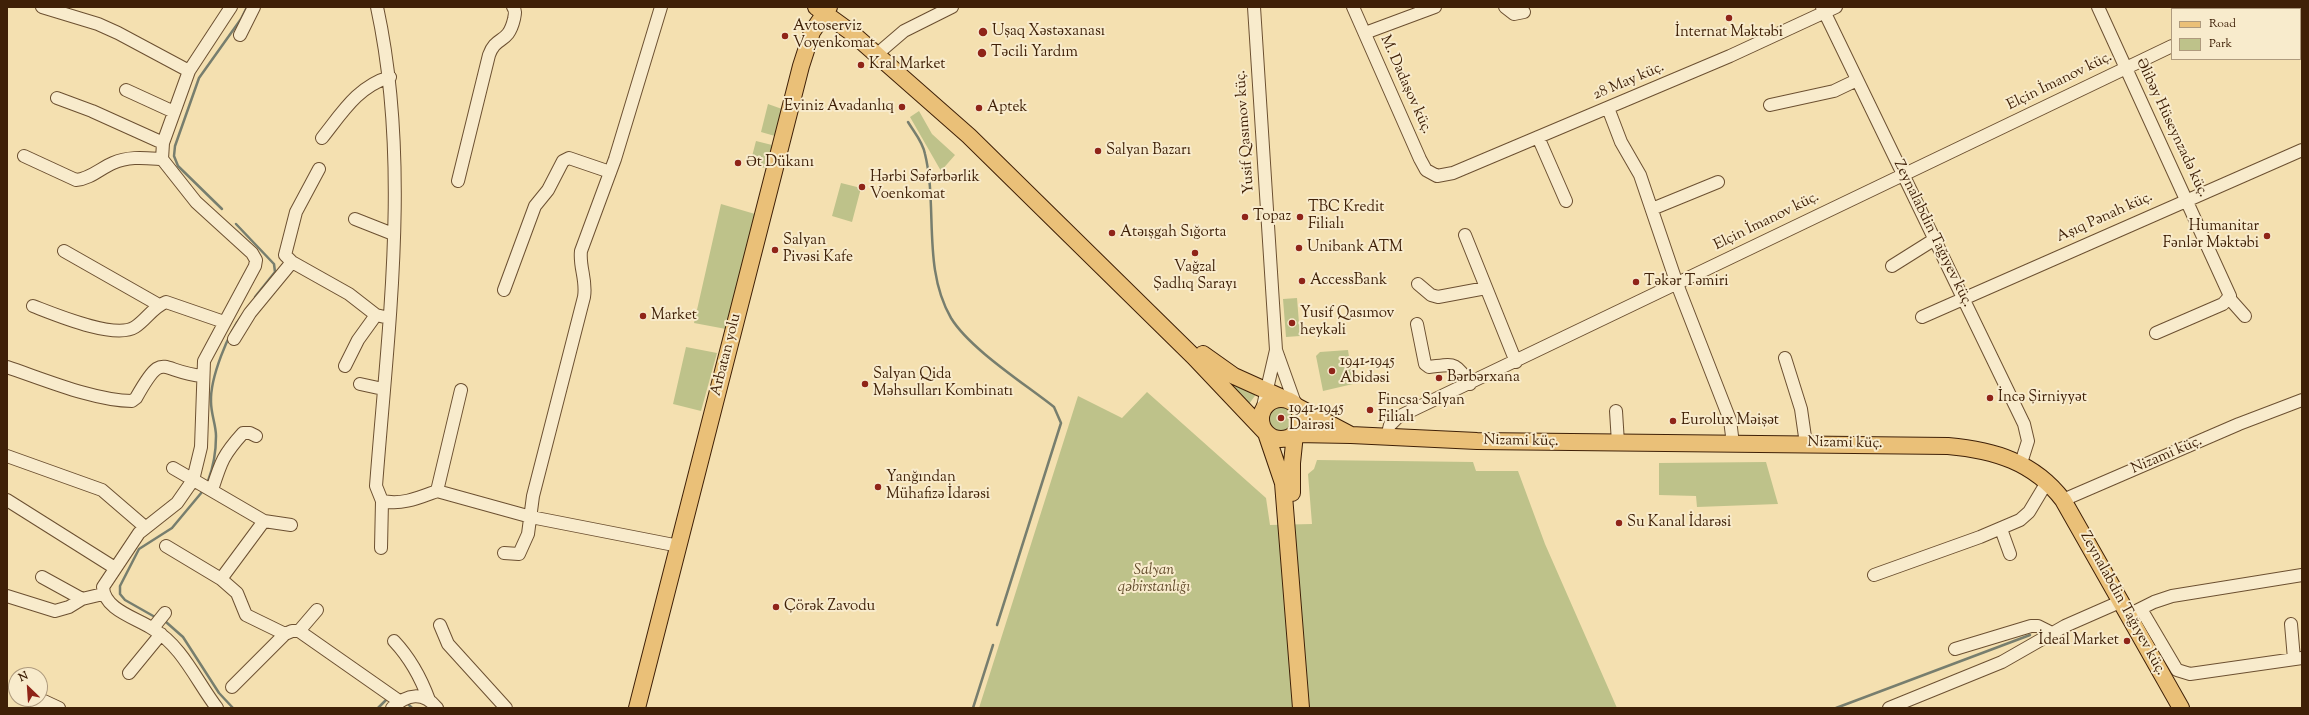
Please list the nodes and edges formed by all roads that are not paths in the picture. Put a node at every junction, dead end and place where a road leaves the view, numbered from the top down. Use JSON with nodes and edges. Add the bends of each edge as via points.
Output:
{"nodes":[{"id":1,"x":42,"y":7,"type":"edge"},
{"id":2,"x":231,"y":7,"type":"edge"},
{"id":3,"x":254,"y":7,"type":"edge"},
{"id":4,"x":377,"y":7,"type":"edge"},
{"id":5,"x":513,"y":7,"type":"edge"},
{"id":6,"x":662,"y":7,"type":"edge"},
{"id":7,"x":952,"y":7,"type":"edge"},
{"id":8,"x":1254,"y":7,"type":"edge"},
{"id":9,"x":1353,"y":7,"type":"edge"},
{"id":10,"x":1435,"y":7,"type":"edge"},
{"id":11,"x":1505,"y":7,"type":"edge"},
{"id":12,"x":1836,"y":7,"type":"edge"},
{"id":13,"x":2098,"y":7,"type":"edge"},
{"id":14,"x":825,"y":8,"type":"edge"},
{"id":15,"x":1823,"y":10,"type":"edge"},
{"id":16,"x":1524,"y":12,"type":"dead end"},
{"id":17,"x":1365,"y":33,"type":"junction"},
{"id":18,"x":240,"y":35,"type":"dead end"},
{"id":19,"x":2171,"y":46,"type":"edge"},
{"id":20,"x":883,"y":49,"type":"junction"},
{"id":21,"x":2126,"y":68,"type":"junction"},
{"id":22,"x":189,"y":71,"type":"junction"},
{"id":23,"x":390,"y":77,"type":"junction"},
{"id":24,"x":1857,"y":80,"type":"junction"},
{"id":25,"x":126,"y":90,"type":"dead end"},
{"id":26,"x":57,"y":98,"type":"dead end"},
{"id":27,"x":1770,"y":105,"type":"dead end"},
{"id":28,"x":1608,"y":108,"type":"junction"},
{"id":29,"x":174,"y":112,"type":"junction"},
{"id":30,"x":322,"y":138,"type":"dead end"},
{"id":31,"x":1538,"y":138,"type":"junction"},
{"id":32,"x":163,"y":143,"type":"junction"},
{"id":33,"x":2302,"y":150,"type":"edge"},
{"id":34,"x":24,"y":156,"type":"dead end"},
{"id":35,"x":162,"y":159,"type":"junction"},
{"id":36,"x":319,"y":169,"type":"dead end"},
{"id":37,"x":610,"y":172,"type":"junction"},
{"id":38,"x":1431,"y":174,"type":"joint"},
{"id":39,"x":1904,"y":175,"type":"junction"},
{"id":40,"x":458,"y":181,"type":"dead end"},
{"id":41,"x":1718,"y":182,"type":"dead end"},
{"id":42,"x":1566,"y":200,"type":"dead end"},
{"id":43,"x":2186,"y":200,"type":"junction"},
{"id":44,"x":1652,"y":209,"type":"junction"},
{"id":45,"x":355,"y":219,"type":"dead end"},
{"id":46,"x":393,"y":234,"type":"junction"},
{"id":47,"x":1465,"y":235,"type":"dead end"},
{"id":48,"x":1935,"y":239,"type":"junction"},
{"id":49,"x":64,"y":251,"type":"dead end"},
{"id":50,"x":292,"y":262,"type":"junction"},
{"id":51,"x":1892,"y":266,"type":"dead end"},
{"id":52,"x":1418,"y":284,"type":"dead end"},
{"id":53,"x":1677,"y":284,"type":"junction"},
{"id":54,"x":1486,"y":288,"type":"junction"},
{"id":55,"x":504,"y":290,"type":"dead end"},
{"id":56,"x":2229,"y":298,"type":"junction"},
{"id":57,"x":1964,"y":299,"type":"junction"},
{"id":58,"x":159,"y":305,"type":"junction"},
{"id":59,"x":33,"y":306,"type":"dead end"},
{"id":60,"x":376,"y":315,"type":"junction"},
{"id":61,"x":2245,"y":316,"type":"dead end"},
{"id":62,"x":1922,"y":317,"type":"dead end"},
{"id":63,"x":389,"y":318,"type":"junction"},
{"id":64,"x":224,"y":322,"type":"junction"},
{"id":65,"x":1417,"y":324,"type":"dead end"},
{"id":66,"x":2156,"y":333,"type":"dead end"},
{"id":67,"x":234,"y":340,"type":"dead end"},
{"id":68,"x":1276,"y":350,"type":"junction"},
{"id":69,"x":1785,"y":358,"type":"dead end"},
{"id":70,"x":1516,"y":362,"type":"junction"},
{"id":71,"x":345,"y":366,"type":"dead end"},
{"id":72,"x":7,"y":367,"type":"edge"},
{"id":73,"x":203,"y":376,"type":"junction"},
{"id":74,"x":360,"y":384,"type":"dead end"},
{"id":75,"x":1470,"y":384,"type":"junction"},
{"id":76,"x":383,"y":389,"type":"junction"},
{"id":77,"x":461,"y":390,"type":"dead end"},
{"id":78,"x":1266,"y":391,"type":"junction"},
{"id":79,"x":2302,"y":400,"type":"edge"},
{"id":80,"x":1291,"y":402,"type":"junction"},
{"id":81,"x":1616,"y":411,"type":"dead end"},
{"id":82,"x":1261,"y":415,"type":"junction"},
{"id":83,"x":1266,"y":433,"type":"junction"},
{"id":84,"x":1295,"y":434,"type":"junction"},
{"id":85,"x":1351,"y":435,"type":"junction"},
{"id":86,"x":256,"y":436,"type":"dead end"},
{"id":87,"x":1387,"y":437,"type":"junction"},
{"id":88,"x":1618,"y":443,"type":"junction"},
{"id":89,"x":1734,"y":444,"type":"junction"},
{"id":90,"x":1806,"y":444,"type":"junction"},
{"id":91,"x":7,"y":456,"type":"edge"},
{"id":92,"x":2021,"y":463,"type":"junction"},
{"id":93,"x":172,"y":468,"type":"dead end"},
{"id":94,"x":193,"y":480,"type":"junction"},
{"id":95,"x":2047,"y":482,"type":"junction"},
{"id":96,"x":212,"y":490,"type":"junction"},
{"id":97,"x":437,"y":491,"type":"junction"},
{"id":98,"x":7,"y":500,"type":"edge"},
{"id":99,"x":2063,"y":500,"type":"junction"},
{"id":100,"x":382,"y":501,"type":"junction"},
{"id":101,"x":530,"y":517,"type":"junction"},
{"id":102,"x":264,"y":521,"type":"junction"},
{"id":103,"x":291,"y":525,"type":"dead end"},
{"id":104,"x":145,"y":527,"type":"junction"},
{"id":105,"x":2001,"y":529,"type":"junction"},
{"id":106,"x":166,"y":546,"type":"dead end"},
{"id":107,"x":679,"y":546,"type":"junction"},
{"id":108,"x":381,"y":548,"type":"dead end"},
{"id":109,"x":504,"y":553,"type":"dead end"},
{"id":110,"x":2010,"y":554,"type":"dead end"},
{"id":111,"x":115,"y":568,"type":"junction"},
{"id":112,"x":1874,"y":575,"type":"dead end"},
{"id":113,"x":2302,"y":575,"type":"edge"},
{"id":114,"x":42,"y":577,"type":"dead end"},
{"id":115,"x":221,"y":579,"type":"junction"},
{"id":116,"x":103,"y":594,"type":"junction"},
{"id":117,"x":7,"y":596,"type":"edge"},
{"id":118,"x":82,"y":599,"type":"junction"},
{"id":119,"x":2122,"y":601,"type":"junction"},
{"id":120,"x":317,"y":610,"type":"dead end"},
{"id":121,"x":2135,"y":612,"type":"junction"},
{"id":122,"x":164,"y":613,"type":"dead end"},
{"id":123,"x":2291,"y":624,"type":"dead end"},
{"id":124,"x":440,"y":626,"type":"dead end"},
{"id":125,"x":157,"y":631,"type":"junction"},
{"id":126,"x":299,"y":632,"type":"junction"},
{"id":127,"x":2052,"y":633,"type":"junction"},
{"id":128,"x":285,"y":634,"type":"junction"},
{"id":129,"x":394,"y":641,"type":"dead end"},
{"id":130,"x":1955,"y":649,"type":"dead end"},
{"id":131,"x":2298,"y":659,"type":"edge"},
{"id":132,"x":129,"y":673,"type":"dead end"},
{"id":133,"x":232,"y":687,"type":"dead end"},
{"id":134,"x":433,"y":704,"type":"edge"},
{"id":135,"x":396,"y":705,"type":"edge"},
{"id":136,"x":213,"y":707,"type":"edge"},
{"id":137,"x":37,"y":708,"type":"edge"},
{"id":138,"x":59,"y":708,"type":"edge"},
{"id":139,"x":506,"y":708,"type":"edge"},
{"id":140,"x":637,"y":708,"type":"edge"},
{"id":141,"x":1301,"y":708,"type":"edge"},
{"id":142,"x":1308,"y":708,"type":"edge"},
{"id":143,"x":1890,"y":708,"type":"edge"},
{"id":144,"x":2181,"y":708,"type":"edge"}],
"edges":[{"from":1,"to":22,"type":"street","via":[[98,24]]},
{"from":2,"to":22,"type":"street"},
{"from":3,"to":18,"type":"street"},
{"from":4,"to":23,"type":"street"},
{"from":5,"to":40,"type":"street","via":[[515,14],[511,32],[508,37],[495,44],[489,55]]},
{"from":6,"to":37,"type":"street"},
{"from":7,"to":20,"type":"street","via":[[904,31]]},
{"from":8,"to":68,"type":"street","name":"Yusif Qasımov küç."},
{"from":9,"to":17,"type":"street","name":"M. Dadaşov küç."},
{"from":10,"to":17,"type":"street"},
{"from":11,"to":16,"type":"street","via":[[1514,14]]},
{"from":12,"to":15,"type":"street","name":"28 May küç."},
{"from":13,"to":21,"type":"street","name":"Əlibəy Hüseynzadə küç."},
{"from":14,"to":20,"type":"main road"},
{"from":14,"to":83,"type":"main road","via":[[970,136],[1194,356]]},
{"from":14,"to":107,"type":"main road","name":"Arbatan yolu","via":[[812,32],[801,66]]},
{"from":15,"to":24,"type":"street","name":"Zeynalabdin Tağıyev küç."},
{"from":15,"to":28,"type":"street","name":"28 May küç.","via":[[1730,56]]},
{"from":17,"to":38,"type":"street","name":"M. Dadaşov küç.","via":[[1420,159]]},
{"from":19,"to":21,"type":"street","name":"Elçin İmanov küç."},
{"from":20,"to":78,"type":"main road","via":[[961,118],[1204,354],[1221,368]]},
{"from":21,"to":39,"type":"street","name":"Elçin İmanov küç."},
{"from":21,"to":43,"type":"street","name":"Əlibəy Hüseynzadə küç."},
{"from":22,"to":29,"type":"street"},
{"from":23,"to":30,"type":"street","via":[[378,80],[357,94]]},
{"from":23,"to":46,"type":"street","via":[[396,152]]},
{"from":24,"to":27,"type":"street","via":[[1834,91]]},
{"from":24,"to":39,"type":"street","name":"Zeynalabdin Tağıyev küç."},
{"from":25,"to":29,"type":"street"},
{"from":26,"to":32,"type":"street"},
{"from":28,"to":31,"type":"street","name":"28 May küç."},
{"from":28,"to":44,"type":"street","via":[[1619,138],[1640,175]]},
{"from":29,"to":32,"type":"street"},
{"from":31,"to":38,"type":"street","name":"28 May küç.","via":[[1453,173],[1443,176]]},
{"from":31,"to":42,"type":"street"},
{"from":32,"to":35,"type":"street"},
{"from":33,"to":43,"type":"street","name":"Aşıq Pənah küç."},
{"from":34,"to":35,"type":"street","via":[[76,180],[127,158]]},
{"from":35,"to":64,"type":"street","via":[[196,202],[252,253],[256,260]]},
{"from":36,"to":50,"type":"street","via":[[296,212],[285,255]]},
{"from":37,"to":55,"type":"street","via":[[569,158],[563,161],[548,190],[535,206]]},
{"from":37,"to":101,"type":"street","via":[[581,250],[580,265],[586,281],[584,297],[532,496]]},
{"from":39,"to":48,"type":"street","name":"Zeynalabdin Tağıyev küç."},
{"from":39,"to":53,"type":"street","name":"Elçin İmanov küç."},
{"from":41,"to":44,"type":"street"},
{"from":43,"to":56,"type":"street","name":"Əlibəy Hüseynzadə küç.","via":[[2230,293]]},
{"from":43,"to":57,"type":"street","name":"Aşıq Pənah küç."},
{"from":44,"to":53,"type":"street"},
{"from":45,"to":46,"type":"street"},
{"from":46,"to":63,"type":"street"},
{"from":47,"to":54,"type":"street"},
{"from":48,"to":51,"type":"street"},
{"from":48,"to":57,"type":"street","name":"Zeynalabdin Tağıyev küç."},
{"from":49,"to":58,"type":"street"},
{"from":50,"to":60,"type":"street","via":[[349,294]]},
{"from":50,"to":67,"type":"street","via":[[250,313]]},
{"from":52,"to":54,"type":"street","via":[[1431,295],[1438,297]]},
{"from":53,"to":70,"type":"street","name":"Elçin İmanov küç."},
{"from":53,"to":89,"type":"street","via":[[1730,420]]},
{"from":54,"to":70,"type":"street"},
{"from":56,"to":61,"type":"street"},
{"from":56,"to":66,"type":"street","via":[[2223,304]]},
{"from":57,"to":62,"type":"street","name":"Aşıq Pənah küç."},
{"from":57,"to":92,"type":"street","name":"Zeynalabdin Tağıyev küç.","via":[[2027,433],[2027,449]]},
{"from":58,"to":59,"type":"street","via":[[134,327],[121,332]]},
{"from":58,"to":64,"type":"street","via":[[171,302]]},
{"from":60,"to":63,"type":"street"},
{"from":60,"to":71,"type":"street","via":[[358,340]]},
{"from":63,"to":76,"type":"street"},
{"from":64,"to":73,"type":"street","via":[[204,361]]},
{"from":65,"to":75,"type":"street","via":[[1425,364],[1429,367],[1452,364],[1458,367]]},
{"from":68,"to":78,"type":"street"},
{"from":68,"to":80,"type":"street"},
{"from":69,"to":90,"type":"street","via":[[1801,409]]},
{"from":70,"to":75,"type":"street","name":"Elçin İmanov küç."},
{"from":72,"to":73,"type":"street","via":[[99,396],[127,401],[136,398],[149,375],[166,365]]},
{"from":73,"to":94,"type":"street","via":[[201,447]]},
{"from":74,"to":76,"type":"street"},
{"from":75,"to":87,"type":"street","name":"Elçin İmanov küç.","via":[[1393,420]]},
{"from":76,"to":100,"type":"street","via":[[376,486]]},
{"from":77,"to":97,"type":"street"},
{"from":78,"to":80,"type":"main road"},
{"from":78,"to":82,"type":"street"},
{"from":79,"to":99,"type":"street","name":"Nizami küç.","via":[[2239,424]]},
{"from":80,"to":82,"type":"main road","via":[[1273,401],[1263,409]]},
{"from":80,"to":84,"type":"main road","via":[[1300,411],[1301,423]]},
{"from":80,"to":85,"type":"main road"},
{"from":81,"to":88,"type":"street"},
{"from":82,"to":83,"type":"main road"},
{"from":83,"to":84,"type":"main road","via":[[1277,439],[1289,438]]},
{"from":83,"to":141,"type":"main road","via":[[1283,483]]},
{"from":84,"to":85,"type":"main road","name":"Nizami küç."},
{"from":84,"to":142,"type":"main road","via":[[1291,482]]},
{"from":85,"to":87,"type":"main road","name":"Nizami küç."},
{"from":86,"to":96,"type":"street","via":[[250,433],[243,434],[223,456]]},
{"from":87,"to":88,"type":"main road","name":"Nizami küç."},
{"from":88,"to":89,"type":"main road","name":"Nizami küç."},
{"from":89,"to":90,"type":"main road","name":"Nizami küç."},
{"from":90,"to":92,"type":"main road","name":"Nizami küç.","via":[[1966,447],[1998,454]]},
{"from":91,"to":104,"type":"street","via":[[102,490]]},
{"from":92,"to":95,"type":"main road","name":"Nizami küç."},
{"from":93,"to":94,"type":"street"},
{"from":94,"to":96,"type":"street"},
{"from":94,"to":104,"type":"street","via":[[177,503]]},
{"from":95,"to":99,"type":"main road","name":"Nizami küç."},
{"from":95,"to":105,"type":"street","via":[[2029,512],[2020,520]]},
{"from":96,"to":102,"type":"street"},
{"from":97,"to":100,"type":"street","via":[[408,502]]},
{"from":97,"to":101,"type":"street"},
{"from":98,"to":111,"type":"street"},
{"from":99,"to":119,"type":"main road","name":"Zeynalabdin Tağıyev küç."},
{"from":100,"to":108,"type":"street"},
{"from":101,"to":107,"type":"street"},
{"from":101,"to":109,"type":"street","via":[[522,552],[516,555]]},
{"from":102,"to":103,"type":"street"},
{"from":102,"to":115,"type":"street"},
{"from":104,"to":111,"type":"street"},
{"from":105,"to":110,"type":"street"},
{"from":105,"to":112,"type":"street"},
{"from":106,"to":115,"type":"street"},
{"from":107,"to":140,"type":"main road","name":"Arbatan yolu"},
{"from":111,"to":116,"type":"street","via":[[106,581]]},
{"from":113,"to":121,"type":"street","via":[[2172,596]]},
{"from":114,"to":118,"type":"street"},
{"from":115,"to":128,"type":"street","via":[[237,593],[246,615]]},
{"from":116,"to":118,"type":"street"},
{"from":116,"to":125,"type":"street","via":[[117,609]]},
{"from":117,"to":118,"type":"street","via":[[55,611],[69,608]]},
{"from":119,"to":121,"type":"main road","name":"Zeynalabdin Tağıyev küç."},
{"from":119,"to":127,"type":"street"},
{"from":120,"to":126,"type":"street"},
{"from":121,"to":131,"type":"street","via":[[2181,673]]},
{"from":121,"to":144,"type":"main road","name":"Zeynalabdin Tağıyev küç."},
{"from":122,"to":125,"type":"street"},
{"from":123,"to":131,"type":"street"},
{"from":124,"to":139,"type":"street","via":[[448,644]]},
{"from":125,"to":132,"type":"street"},
{"from":125,"to":136,"type":"street","via":[[181,656]]},
{"from":126,"to":128,"type":"street"},
{"from":126,"to":135,"type":"street"},
{"from":127,"to":130,"type":"street","via":[[2038,626],[2031,626]]},
{"from":127,"to":143,"type":"street","via":[[2002,662]]},
{"from":128,"to":133,"type":"street"},
{"from":129,"to":134,"type":"street","via":[[406,653]]},
{"from":134,"to":135,"type":"street","via":[[418,695]]},
{"from":137,"to":138,"type":"street","via":[[40,702],[44,701]]}]}
